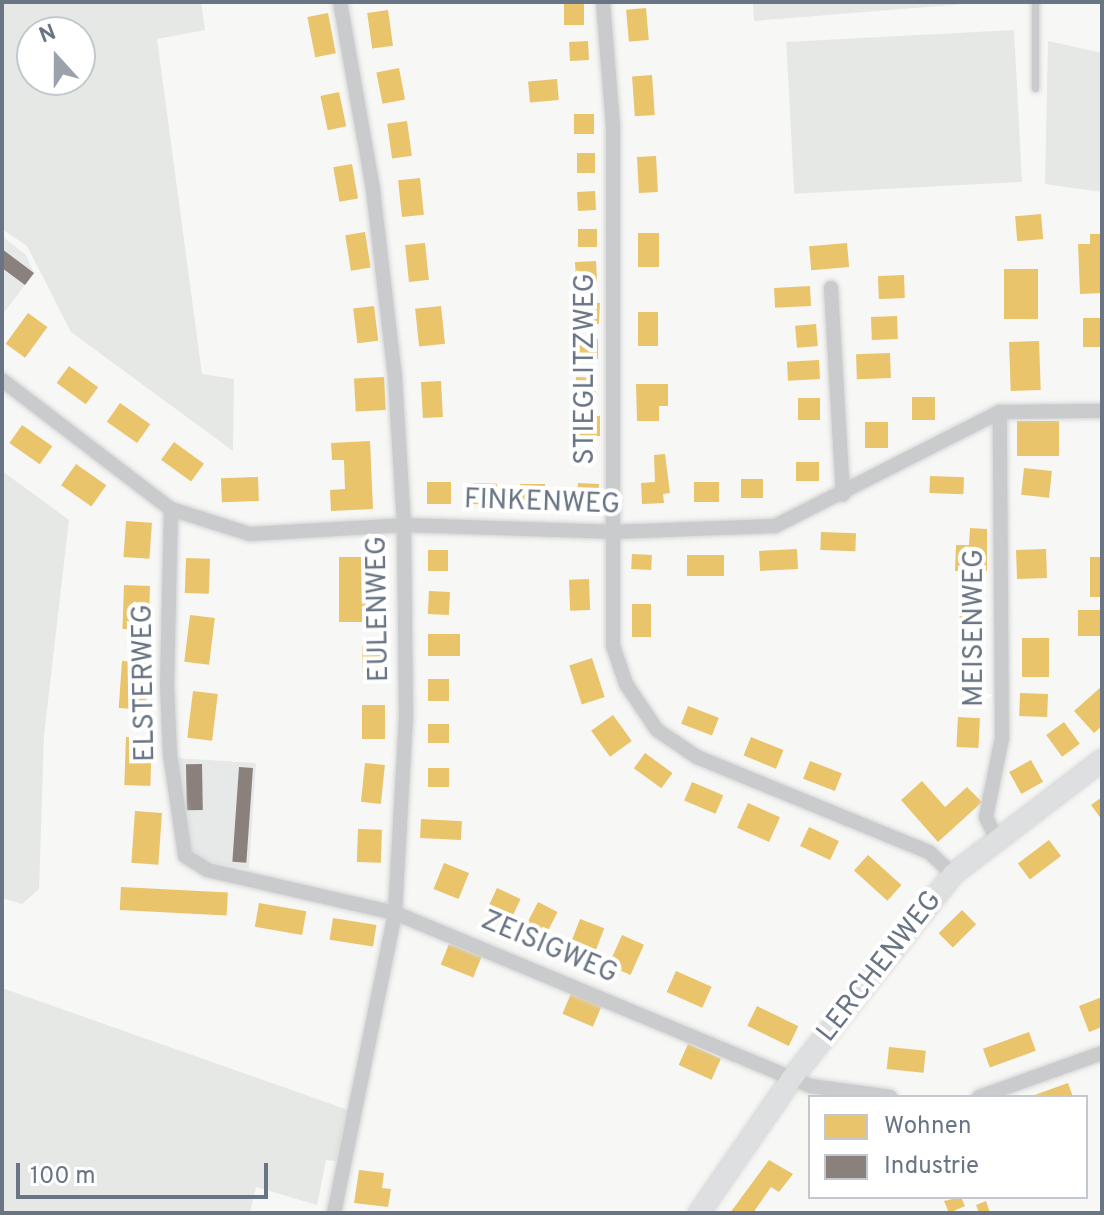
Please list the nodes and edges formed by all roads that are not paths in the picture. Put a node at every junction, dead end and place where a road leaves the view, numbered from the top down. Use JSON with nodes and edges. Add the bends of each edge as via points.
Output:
{"nodes":[{"id":1,"x":340,"y":2,"type":"edge"},
{"id":2,"x":603,"y":2,"type":"edge"},
{"id":3,"x":1035,"y":2,"type":"edge"},
{"id":4,"x":1035,"y":88,"type":"dead end"},
{"id":5,"x":831,"y":288,"type":"dead end"},
{"id":6,"x":2,"y":380,"type":"edge"},
{"id":7,"x":1102,"y":411,"type":"edge"},
{"id":8,"x":1000,"y":412,"type":"junction"},
{"id":9,"x":843,"y":495,"type":"junction"},
{"id":10,"x":171,"y":509,"type":"junction"},
{"id":11,"x":404,"y":525,"type":"junction"},
{"id":12,"x":611,"y":532,"type":"junction"},
{"id":13,"x":1102,"y":760,"type":"edge"},
{"id":14,"x":997,"y":840,"type":"junction"},
{"id":15,"x":185,"y":856,"type":"joint"},
{"id":16,"x":953,"y":874,"type":"junction"},
{"id":17,"x":395,"y":913,"type":"junction"},
{"id":18,"x":1102,"y":1053,"type":"edge"},
{"id":19,"x":792,"y":1078,"type":"junction"},
{"id":20,"x":876,"y":1095,"type":"edge"},
{"id":21,"x":985,"y":1095,"type":"edge"},
{"id":22,"x":334,"y":1213,"type":"edge"},
{"id":23,"x":699,"y":1213,"type":"edge"}],
"edges":[{"from":1,"to":11,"type":"street","name":"EULENWEG","via":[[373,189],[395,377]]},
{"from":2,"to":12,"type":"street","name":"STIEGLITZWEG","via":[[613,125]]},
{"from":3,"to":4,"type":"lane"},
{"from":5,"to":9,"type":"street"},
{"from":6,"to":10,"type":"street","name":"FINKENWEG"},
{"from":7,"to":8,"type":"street","name":"FINKENWEG"},
{"from":8,"to":9,"type":"street","name":"FINKENWEG"},
{"from":8,"to":14,"type":"street","name":"MEISENWEG","via":[[1002,738],[986,817]]},
{"from":9,"to":12,"type":"street","name":"FINKENWEG","via":[[775,526]]},
{"from":10,"to":11,"type":"street","name":"FINKENWEG","via":[[250,534]]},
{"from":10,"to":15,"type":"street","name":"ELSTERWEG","via":[[167,685],[170,754]]},
{"from":11,"to":12,"type":"street","name":"FINKENWEG"},
{"from":11,"to":17,"type":"street","name":"EULENWEG","via":[[406,718]]},
{"from":12,"to":16,"type":"street","name":"STIEGLITZWEG","via":[[613,646],[626,684],[657,730],[697,757],[929,852]]},
{"from":13,"to":14,"type":"street","name":"LERCHENWEG"},
{"from":14,"to":16,"type":"street","name":"LERCHENWEG"},
{"from":15,"to":17,"type":"street","name":"ZEISIGWEG","via":[[207,870]]},
{"from":16,"to":19,"type":"street","name":"LERCHENWEG"},
{"from":17,"to":19,"type":"street","name":"ZEISIGWEG"},
{"from":17,"to":22,"type":"street","name":"EULENWEG"},
{"from":18,"to":21,"type":"street"},
{"from":19,"to":20,"type":"street","name":"ZEISIGWEG","via":[[811,1086]]},
{"from":19,"to":23,"type":"street","name":"LERCHENWEG"}]}
